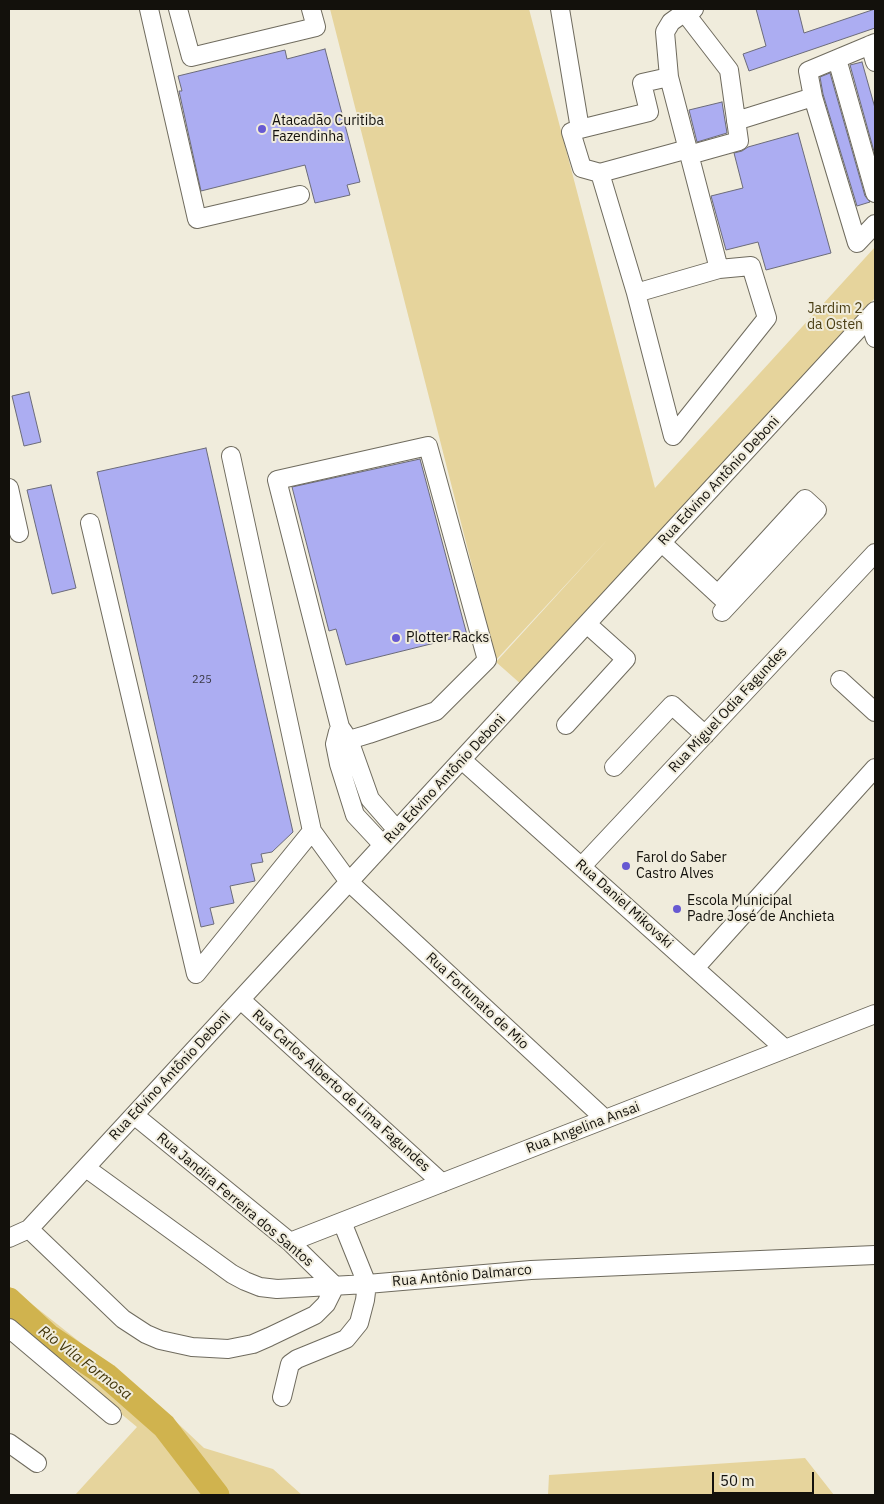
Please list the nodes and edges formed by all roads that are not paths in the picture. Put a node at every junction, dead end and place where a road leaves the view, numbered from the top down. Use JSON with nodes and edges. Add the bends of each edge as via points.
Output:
{"nodes":[{"id":1,"x":149,"y":9,"type":"edge"},
{"id":2,"x":178,"y":9,"type":"edge"},
{"id":3,"x":311,"y":9,"type":"edge"},
{"id":4,"x":560,"y":9,"type":"edge"},
{"id":5,"x":687,"y":10,"type":"edge"},
{"id":6,"x":873,"y":44,"type":"edge"},
{"id":7,"x":837,"y":59,"type":"junction"},
{"id":8,"x":875,"y":62,"type":"edge"},
{"id":9,"x":669,"y":76,"type":"junction"},
{"id":10,"x":813,"y":97,"type":"junction"},
{"id":11,"x":736,"y":121,"type":"junction"},
{"id":12,"x":580,"y":129,"type":"junction"},
{"id":13,"x":689,"y":152,"type":"junction"},
{"id":14,"x":600,"y":173,"type":"junction"},
{"id":15,"x":875,"y":194,"type":"edge"},
{"id":16,"x":300,"y":195,"type":"dead end"},
{"id":17,"x":875,"y":224,"type":"edge"},
{"id":18,"x":719,"y":269,"type":"junction"},
{"id":19,"x":636,"y":293,"type":"junction"},
{"id":20,"x":872,"y":315,"type":"edge"},
{"id":21,"x":875,"y":338,"type":"edge"},
{"id":22,"x":231,"y":456,"type":"dead end"},
{"id":23,"x":9,"y":488,"type":"edge"},
{"id":24,"x":90,"y":523,"type":"dead end"},
{"id":25,"x":19,"y":533,"type":"dead end"},
{"id":26,"x":662,"y":543,"type":"junction"},
{"id":27,"x":875,"y":553,"type":"edge"},
{"id":28,"x":723,"y":603,"type":"junction"},
{"id":29,"x":587,"y":624,"type":"junction"},
{"id":30,"x":840,"y":680,"type":"dead end"},
{"id":31,"x":875,"y":712,"type":"edge"},
{"id":32,"x":566,"y":725,"type":"dead end"},
{"id":33,"x":705,"y":735,"type":"junction"},
{"id":34,"x":341,"y":737,"type":"junction"},
{"id":35,"x":462,"y":760,"type":"junction"},
{"id":36,"x":614,"y":767,"type":"dead end"},
{"id":37,"x":875,"y":768,"type":"edge"},
{"id":38,"x":397,"y":830,"type":"junction"},
{"id":39,"x":312,"y":831,"type":"junction"},
{"id":40,"x":383,"y":845,"type":"junction"},
{"id":41,"x":582,"y":866,"type":"junction"},
{"id":42,"x":349,"y":882,"type":"junction"},
{"id":43,"x":695,"y":968,"type":"junction"},
{"id":44,"x":240,"y":1000,"type":"junction"},
{"id":45,"x":875,"y":1014,"type":"edge"},
{"id":46,"x":785,"y":1049,"type":"junction"},
{"id":47,"x":134,"y":1115,"type":"junction"},
{"id":48,"x":605,"y":1119,"type":"junction"},
{"id":49,"x":86,"y":1168,"type":"junction"},
{"id":50,"x":442,"y":1183,"type":"junction"},
{"id":51,"x":342,"y":1222,"type":"junction"},
{"id":52,"x":29,"y":1229,"type":"junction"},
{"id":53,"x":9,"y":1238,"type":"edge"},
{"id":54,"x":290,"y":1242,"type":"junction"},
{"id":55,"x":875,"y":1255,"type":"edge"},
{"id":56,"x":367,"y":1284,"type":"junction"},
{"id":57,"x":335,"y":1286,"type":"junction"},
{"id":58,"x":9,"y":1328,"type":"edge"},
{"id":59,"x":282,"y":1396,"type":"dead end"},
{"id":60,"x":112,"y":1415,"type":"dead end"},
{"id":61,"x":9,"y":1443,"type":"edge"},
{"id":62,"x":37,"y":1463,"type":"dead end"}],
"edges":[{"from":1,"to":16,"type":"street","via":[[197,219]]},
{"from":2,"to":3,"type":"street","via":[[191,57],[316,27]]},
{"from":4,"to":12,"type":"street"},
{"from":5,"to":9,"type":"street","via":[[671,22],[665,32]]},
{"from":5,"to":11,"type":"street","via":[[729,70]]},
{"from":6,"to":7,"type":"street"},
{"from":6,"to":8,"type":"street"},
{"from":7,"to":10,"type":"street","via":[[808,71]]},
{"from":7,"to":15,"type":"street"},
{"from":9,"to":12,"type":"street","via":[[642,83],[649,112]]},
{"from":9,"to":13,"type":"street"},
{"from":10,"to":11,"type":"street"},
{"from":10,"to":17,"type":"street","via":[[857,243]]},
{"from":11,"to":13,"type":"street","via":[[739,141]]},
{"from":12,"to":14,"type":"street","via":[[571,132],[582,168]]},
{"from":13,"to":14,"type":"street"},
{"from":13,"to":18,"type":"street"},
{"from":14,"to":19,"type":"street"},
{"from":18,"to":19,"type":"street"},
{"from":18,"to":19,"type":"street","via":[[751,266],[767,318],[673,436]]},
{"from":20,"to":21,"type":"street"},
{"from":20,"to":26,"type":"street","name":"Rua Edvino Antônio Deboni"},
{"from":22,"to":39,"type":"street"},
{"from":23,"to":25,"type":"street"},
{"from":24,"to":39,"type":"street","via":[[196,974]]},
{"from":26,"to":28,"type":"street"},
{"from":26,"to":29,"type":"street","name":"Rua Edvino Antônio Deboni"},
{"from":27,"to":33,"type":"street","name":"Rua Miguel Odia Fagundes"},
{"from":28,"to":28,"type":"street","via":[[817,510],[805,499]]},
{"from":29,"to":32,"type":"street","via":[[626,659]]},
{"from":29,"to":35,"type":"street","name":"Rua Edvino Antônio Deboni"},
{"from":30,"to":31,"type":"street"},
{"from":33,"to":36,"type":"street","via":[[672,705]]},
{"from":33,"to":41,"type":"street","name":"Rua Miguel Odia Fagundes"},
{"from":34,"to":34,"type":"street","via":[[277,480],[428,446],[487,660],[436,711]]},
{"from":34,"to":38,"type":"street","via":[[370,799]]},
{"from":34,"to":40,"type":"street","via":[[339,764],[355,815]]},
{"from":35,"to":38,"type":"street","name":"Rua Edvino Antônio Deboni"},
{"from":35,"to":41,"type":"street","name":"Rua Daniel Mikovski"},
{"from":37,"to":43,"type":"street"},
{"from":38,"to":40,"type":"street","name":"Rua Edvino Antônio Deboni"},
{"from":39,"to":42,"type":"street","name":"Rua Fortunato de Mio"},
{"from":40,"to":42,"type":"street","name":"Rua Edvino Antônio Deboni"},
{"from":41,"to":43,"type":"street","name":"Rua Daniel Mikovski"},
{"from":42,"to":44,"type":"street","name":"Rua Edvino Antônio Deboni"},
{"from":42,"to":48,"type":"street","name":"Rua Fortunato de Mio"},
{"from":43,"to":46,"type":"street","name":"Rua Daniel Mikovski"},
{"from":44,"to":47,"type":"street","name":"Rua Edvino Antônio Deboni"},
{"from":44,"to":50,"type":"street","name":"Rua Carlos Alberto de Lima Fagundes"},
{"from":45,"to":46,"type":"street","name":"Rua Angelina Ansai"},
{"from":46,"to":48,"type":"street","name":"Rua Angelina Ansai"},
{"from":47,"to":49,"type":"street","name":"Rua Edvino Antônio Deboni"},
{"from":47,"to":54,"type":"street","name":"Rua Jandira Ferreira dos Santos"},
{"from":48,"to":50,"type":"street","name":"Rua Angelina Ansai"},
{"from":49,"to":52,"type":"street","name":"Rua Edvino Antônio Deboni"},
{"from":49,"to":57,"type":"street","name":"Rua Antônio Dalmarco","via":[[245,1281],[277,1289]]},
{"from":50,"to":51,"type":"street","name":"Rua Angelina Ansai"},
{"from":51,"to":54,"type":"street","name":"Rua Angelina Ansai"},
{"from":51,"to":56,"type":"street"},
{"from":52,"to":53,"type":"street","name":"Rua Edvino Antônio Deboni"},
{"from":52,"to":57,"type":"street","via":[[123,1319],[160,1340],[192,1347],[228,1349],[253,1344],[315,1314],[322,1309]]},
{"from":54,"to":57,"type":"street","name":"Rua Jandira Ferreira dos Santos"},
{"from":55,"to":56,"type":"street","name":"Rua Antônio Dalmarco","via":[[531,1270]]},
{"from":56,"to":57,"type":"street","name":"Rua Antônio Dalmarco"},
{"from":56,"to":59,"type":"street","via":[[359,1323],[346,1339],[290,1364]]},
{"from":58,"to":60,"type":"street"},
{"from":61,"to":62,"type":"street"}]}
